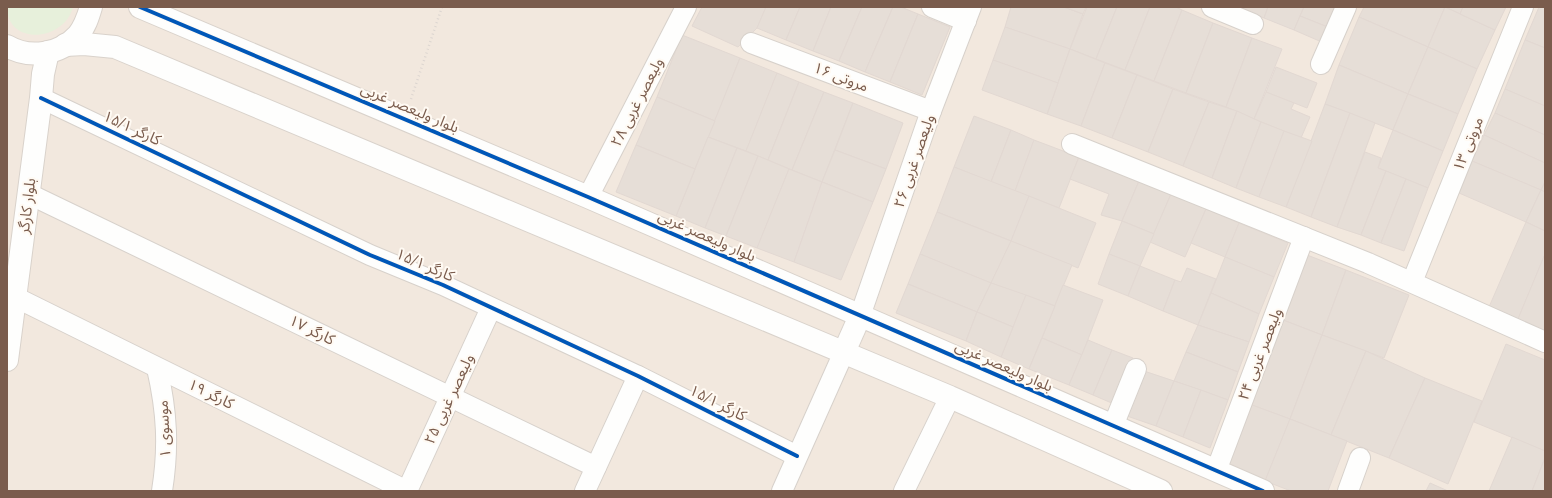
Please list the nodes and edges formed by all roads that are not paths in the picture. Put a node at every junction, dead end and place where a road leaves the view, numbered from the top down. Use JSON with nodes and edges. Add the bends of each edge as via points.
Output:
{"nodes":[{"id":1,"x":91,"y":7,"type":"edge"},
{"id":2,"x":140,"y":7,"type":"edge"},
{"id":3,"x":686,"y":7,"type":"edge"},
{"id":4,"x":932,"y":7,"type":"edge"},
{"id":5,"x":1212,"y":7,"type":"edge"},
{"id":6,"x":1346,"y":7,"type":"edge"},
{"id":7,"x":1524,"y":7,"type":"edge"},
{"id":8,"x":968,"y":14,"type":"edge"},
{"id":9,"x":1253,"y":24,"type":"dead end"},
{"id":10,"x":751,"y":43,"type":"dead end"},
{"id":11,"x":7,"y":46,"type":"edge"},
{"id":12,"x":56,"y":49,"type":"junction"},
{"id":13,"x":1321,"y":64,"type":"dead end"},
{"id":14,"x":42,"y":98,"type":"junction"},
{"id":15,"x":931,"y":111,"type":"junction"},
{"id":16,"x":1072,"y":144,"type":"dead end"},
{"id":17,"x":29,"y":194,"type":"junction"},
{"id":18,"x":588,"y":197,"type":"junction"},
{"id":19,"x":1304,"y":237,"type":"junction"},
{"id":20,"x":1412,"y":282,"type":"junction"},
{"id":21,"x":15,"y":297,"type":"junction"},
{"id":22,"x":491,"y":308,"type":"junction"},
{"id":23,"x":860,"y":316,"type":"junction"},
{"id":24,"x":1545,"y":342,"type":"edge"},
{"id":25,"x":844,"y":352,"type":"junction"},
{"id":26,"x":7,"y":360,"type":"edge"},
{"id":27,"x":157,"y":368,"type":"junction"},
{"id":28,"x":1136,"y":369,"type":"dead end"},
{"id":29,"x":638,"y":376,"type":"junction"},
{"id":30,"x":450,"y":397,"type":"junction"},
{"id":31,"x":950,"y":397,"type":"junction"},
{"id":32,"x":1113,"y":426,"type":"junction"},
{"id":33,"x":797,"y":456,"type":"junction"},
{"id":34,"x":1360,"y":458,"type":"dead end"},
{"id":35,"x":596,"y":467,"type":"junction"},
{"id":36,"x":1216,"y":471,"type":"junction"},
{"id":37,"x":162,"y":491,"type":"edge"},
{"id":38,"x":407,"y":491,"type":"edge"},
{"id":39,"x":585,"y":491,"type":"edge"},
{"id":40,"x":782,"y":491,"type":"edge"},
{"id":41,"x":904,"y":491,"type":"edge"},
{"id":42,"x":1161,"y":491,"type":"edge"},
{"id":43,"x":1263,"y":491,"type":"edge"},
{"id":44,"x":1348,"y":491,"type":"edge"}],
"edges":[{"from":1,"to":12,"type":"street","via":[[87,21],[78,35]]},
{"from":2,"to":18,"type":"street","name":"بلوار ولیعصر غربی"},
{"from":3,"to":18,"type":"street","name":"ولیعصر غربی ۲۸"},
{"from":4,"to":8,"type":"street"},
{"from":5,"to":9,"type":"street"},
{"from":6,"to":13,"type":"street"},
{"from":7,"to":20,"type":"street","name":"مروتی ۱۳"},
{"from":8,"to":15,"type":"street","name":"ولیعصر غربی ۲۶"},
{"from":10,"to":15,"type":"street","name":"مروتی ۱۶"},
{"from":11,"to":12,"type":"street","via":[[31,54]]},
{"from":12,"to":14,"type":"street","name":"بلوار کارگر","via":[[43,74]]},
{"from":12,"to":25,"type":"street","via":[[84,44],[115,47]]},
{"from":14,"to":17,"type":"street","name":"بلوار کارگر"},
{"from":14,"to":22,"type":"street","name":"کارگر ۱۵/۱","via":[[363,252]]},
{"from":15,"to":23,"type":"street","name":"ولیعصر غربی ۲۶"},
{"from":16,"to":19,"type":"street"},
{"from":17,"to":21,"type":"street","name":"بلوار کارگر"},
{"from":17,"to":30,"type":"street","name":"کارگر ۱۷"},
{"from":18,"to":23,"type":"street","name":"بلوار ولیعصر غربی"},
{"from":19,"to":20,"type":"street"},
{"from":19,"to":36,"type":"street","name":"ولیعصر غربی ۲۴"},
{"from":20,"to":24,"type":"street"},
{"from":21,"to":26,"type":"street","name":"بلوار کارگر"},
{"from":21,"to":27,"type":"street","name":"کارگر ۱۹"},
{"from":22,"to":29,"type":"street","name":"کارگر ۱۵/۱"},
{"from":22,"to":30,"type":"street","name":"ولیعصر غربی ۲۵"},
{"from":23,"to":25,"type":"street"},
{"from":23,"to":32,"type":"street","name":"بلوار ولیعصر غربی"},
{"from":25,"to":31,"type":"street"},
{"from":25,"to":33,"type":"street"},
{"from":27,"to":37,"type":"street","name":"موسوی ۱","via":[[167,432]]},
{"from":27,"to":38,"type":"street","name":"کارگر ۱۹"},
{"from":28,"to":32,"type":"street"},
{"from":29,"to":33,"type":"street","name":"کارگر ۱۵/۱"},
{"from":29,"to":35,"type":"street"},
{"from":30,"to":35,"type":"street","name":"کارگر ۱۷"},
{"from":30,"to":38,"type":"street","name":"ولیعصر غربی ۲۵"},
{"from":31,"to":41,"type":"street"},
{"from":31,"to":42,"type":"street"},
{"from":32,"to":36,"type":"street","name":"بلوار ولیعصر غربی"},
{"from":33,"to":40,"type":"street"},
{"from":34,"to":44,"type":"street"},
{"from":35,"to":39,"type":"street"},
{"from":36,"to":43,"type":"street","name":"بلوار ولیعصر غربی"}]}
